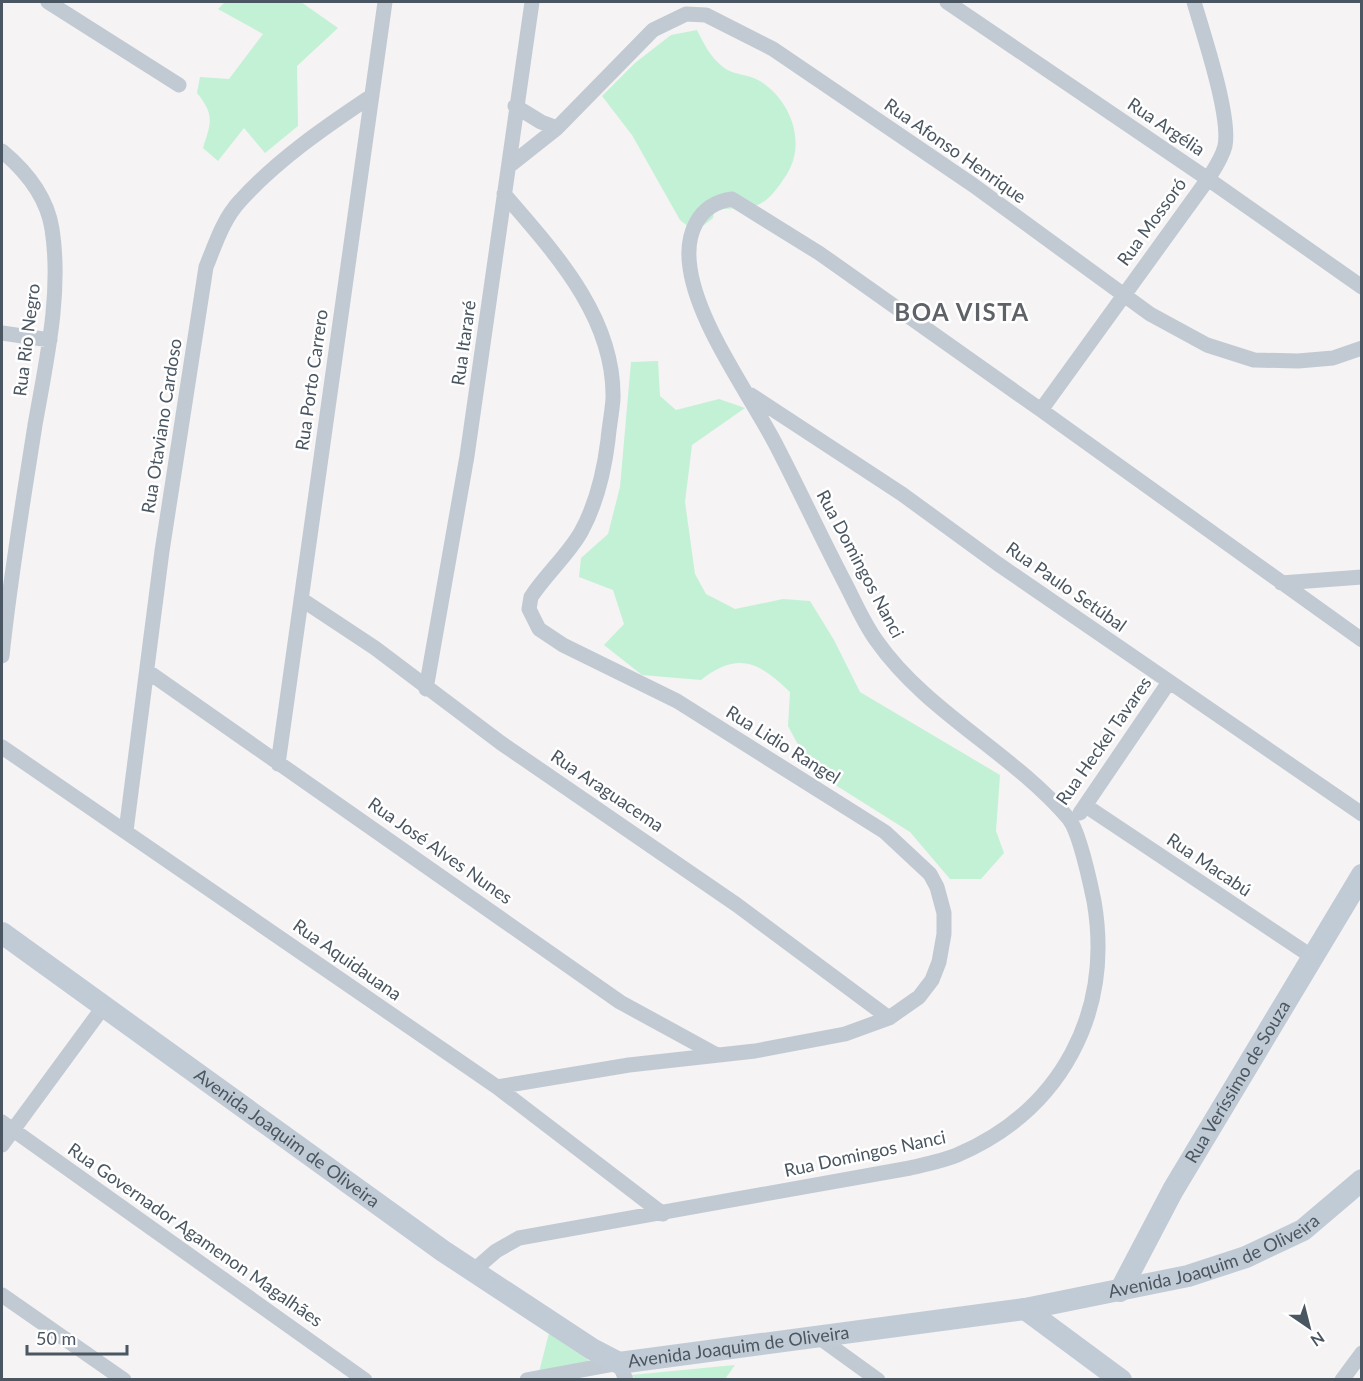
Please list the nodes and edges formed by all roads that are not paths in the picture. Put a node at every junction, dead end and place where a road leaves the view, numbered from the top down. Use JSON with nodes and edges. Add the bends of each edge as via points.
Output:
{"nodes":[{"id":1,"x":48,"y":2,"type":"edge"},
{"id":2,"x":385,"y":2,"type":"edge"},
{"id":3,"x":532,"y":2,"type":"edge"},
{"id":4,"x":947,"y":2,"type":"edge"},
{"id":5,"x":1194,"y":2,"type":"edge"},
{"id":6,"x":179,"y":85,"type":"dead end"},
{"id":7,"x":370,"y":97,"type":"junction"},
{"id":8,"x":515,"y":106,"type":"junction"},
{"id":9,"x":557,"y":128,"type":"junction"},
{"id":10,"x":2,"y":151,"type":"edge"},
{"id":11,"x":509,"y":166,"type":"junction"},
{"id":12,"x":1208,"y":179,"type":"junction"},
{"id":13,"x":504,"y":194,"type":"junction"},
{"id":14,"x":1362,"y":287,"type":"edge"},
{"id":15,"x":1124,"y":294,"type":"junction"},
{"id":16,"x":2,"y":333,"type":"edge"},
{"id":17,"x":50,"y":340,"type":"junction"},
{"id":18,"x":1362,"y":348,"type":"edge"},
{"id":19,"x":748,"y":393,"type":"junction"},
{"id":20,"x":1041,"y":410,"type":"junction"},
{"id":21,"x":1362,"y":577,"type":"edge"},
{"id":22,"x":1281,"y":583,"type":"junction"},
{"id":23,"x":301,"y":599,"type":"junction"},
{"id":24,"x":1362,"y":640,"type":"edge"},
{"id":25,"x":2,"y":656,"type":"edge"},
{"id":26,"x":147,"y":671,"type":"junction"},
{"id":27,"x":1170,"y":681,"type":"junction"},
{"id":28,"x":426,"y":689,"type":"junction"},
{"id":29,"x":2,"y":747,"type":"edge"},
{"id":30,"x":278,"y":764,"type":"junction"},
{"id":31,"x":1086,"y":806,"type":"junction"},
{"id":32,"x":1362,"y":814,"type":"edge"},
{"id":33,"x":1071,"y":822,"type":"junction"},
{"id":34,"x":126,"y":831,"type":"junction"},
{"id":35,"x":1362,"y":875,"type":"edge"},
{"id":36,"x":2,"y":933,"type":"edge"},
{"id":37,"x":1311,"y":956,"type":"junction"},
{"id":38,"x":104,"y":1006,"type":"junction"},
{"id":39,"x":890,"y":1018,"type":"junction"},
{"id":40,"x":717,"y":1055,"type":"junction"},
{"id":41,"x":497,"y":1087,"type":"junction"},
{"id":42,"x":7,"y":1126,"type":"edge"},
{"id":43,"x":2,"y":1145,"type":"edge"},
{"id":44,"x":1362,"y":1180,"type":"edge"},
{"id":45,"x":663,"y":1214,"type":"junction"},
{"id":46,"x":473,"y":1271,"type":"junction"},
{"id":47,"x":1120,"y":1291,"type":"junction"},
{"id":48,"x":2,"y":1295,"type":"edge"},
{"id":49,"x":1025,"y":1310,"type":"junction"},
{"id":50,"x":817,"y":1336,"type":"junction"},
{"id":51,"x":1362,"y":1353,"type":"edge"},
{"id":52,"x":622,"y":1371,"type":"edge"},
{"id":53,"x":124,"y":1380,"type":"edge"},
{"id":54,"x":365,"y":1380,"type":"edge"},
{"id":55,"x":527,"y":1380,"type":"edge"},
{"id":56,"x":878,"y":1380,"type":"edge"},
{"id":57,"x":1121,"y":1380,"type":"edge"},
{"id":58,"x":1342,"y":1380,"type":"edge"}],
"edges":[{"from":1,"to":6,"type":"street"},
{"from":2,"to":7,"type":"street","name":"Rua Porto Carrero"},
{"from":3,"to":8,"type":"street","name":"Rua Itararé"},
{"from":4,"to":12,"type":"street","name":"Rua Argélia"},
{"from":5,"to":12,"type":"street","name":"Rua Mossoró","via":[[1224,120],[1225,144]]},
{"from":7,"to":23,"type":"street","name":"Rua Porto Carrero"},
{"from":7,"to":26,"type":"street","name":"Rua Otaviano Cardoso","via":[[326,126],[239,202],[221,230],[206,267]]},
{"from":8,"to":9,"type":"street"},
{"from":8,"to":11,"type":"street","name":"Rua Itararé"},
{"from":9,"to":11,"type":"street","name":"Rua Afonso Henrique"},
{"from":9,"to":15,"type":"street","name":"Rua Afonso Henrique","via":[[653,30],[686,14],[706,15],[773,49]]},
{"from":10,"to":17,"type":"street","name":"Rua Rio Negro","via":[[31,179],[42,197],[52,228]]},
{"from":11,"to":13,"type":"street","name":"Rua Itararé"},
{"from":12,"to":14,"type":"street","name":"Rua Argélia"},
{"from":12,"to":15,"type":"street","name":"Rua Mossoró"},
{"from":13,"to":28,"type":"street","name":"Rua Itararé","via":[[467,456]]},
{"from":13,"to":39,"type":"street","name":"Rua Lidio Rangel","via":[[567,269],[586,300],[603,336],[613,399],[604,471],[592,509],[580,534],[531,597],[532,617],[539,629],[563,645],[677,701],[847,807],[885,832],[924,867],[937,887],[944,913],[939,962],[919,997]]},
{"from":15,"to":18,"type":"street","name":"Rua Afonso Henrique","via":[[1150,314],[1207,345],[1254,360],[1333,358]]},
{"from":15,"to":20,"type":"street","name":"Rua Mossoró"},
{"from":16,"to":17,"type":"street"},
{"from":17,"to":25,"type":"street","name":"Rua Rio Negro","via":[[16,543]]},
{"from":19,"to":20,"type":"street","name":"Rua Domingos Nanci","via":[[702,311],[690,268],[689,237],[694,223],[718,201],[732,200],[819,253]]},
{"from":19,"to":27,"type":"street","name":"Rua Paulo Setúbal","via":[[902,494]]},
{"from":19,"to":33,"type":"street","name":"Rua Domingos Nanci","via":[[875,638],[905,676]]},
{"from":20,"to":22,"type":"street","name":"Rua Domingos Nanci"},
{"from":21,"to":22,"type":"street"},
{"from":22,"to":24,"type":"street","name":"Rua Domingos Nanci"},
{"from":23,"to":28,"type":"street","name":"Rua Araguacema","via":[[375,648]]},
{"from":23,"to":30,"type":"street","name":"Rua Porto Carrero"},
{"from":26,"to":30,"type":"street","name":"Rua José Alves Nunes"},
{"from":26,"to":34,"type":"street","name":"Rua Otaviano Cardoso"},
{"from":27,"to":31,"type":"street","name":"Rua Heckel Tavares"},
{"from":27,"to":32,"type":"street","name":"Rua Paulo Setúbal"},
{"from":28,"to":39,"type":"street","name":"Rua Araguacema","via":[[665,854]]},
{"from":29,"to":34,"type":"street","name":"Rua Aquidauana"},
{"from":30,"to":40,"type":"street","name":"Rua José Alves Nunes","via":[[620,1002]]},
{"from":31,"to":33,"type":"street","name":"Rua Heckel Tavares"},
{"from":31,"to":37,"type":"street","name":"Rua Macabú"},
{"from":33,"to":45,"type":"street","name":"Rua Domingos Nanci","via":[[1089,877],[1096,917],[1098,956],[1094,990],[1084,1032],[1035,1104],[1003,1131],[956,1155],[910,1168]]},
{"from":34,"to":41,"type":"street","name":"Rua Aquidauana"},
{"from":35,"to":37,"type":"main road","name":"Rua Veríssimo de Souza"},
{"from":36,"to":38,"type":"main road","name":"Avenida Joaquim de Oliveira"},
{"from":37,"to":47,"type":"main road","name":"Rua Veríssimo de Souza","via":[[1173,1190]]},
{"from":38,"to":42,"type":"street"},
{"from":38,"to":46,"type":"main road","name":"Avenida Joaquim de Oliveira"},
{"from":39,"to":40,"type":"street","name":"Rua Lidio Rangel","via":[[845,1034]]},
{"from":40,"to":41,"type":"street","name":"Rua Lidio Rangel","via":[[564,1074]]},
{"from":41,"to":45,"type":"street","name":"Rua Aquidauana"},
{"from":42,"to":43,"type":"street"},
{"from":42,"to":54,"type":"street","name":"Rua Governador Agamenon Magalhães"},
{"from":44,"to":47,"type":"main road","name":"Avenida Joaquim de Oliveira","via":[[1303,1230],[1276,1244],[1229,1264]]},
{"from":45,"to":46,"type":"street","name":"Rua Domingos Nanci","via":[[519,1238]]},
{"from":46,"to":52,"type":"main road","name":"Avenida Joaquim de Oliveira"},
{"from":47,"to":49,"type":"main road","name":"Avenida Joaquim de Oliveira"},
{"from":48,"to":53,"type":"street"},
{"from":49,"to":50,"type":"main road","name":"Avenida Joaquim de Oliveira"},
{"from":49,"to":57,"type":"main road"},
{"from":50,"to":52,"type":"main road","name":"Avenida Joaquim de Oliveira"},
{"from":50,"to":56,"type":"street"},
{"from":51,"to":58,"type":"street"},
{"from":52,"to":55,"type":"street"}]}
